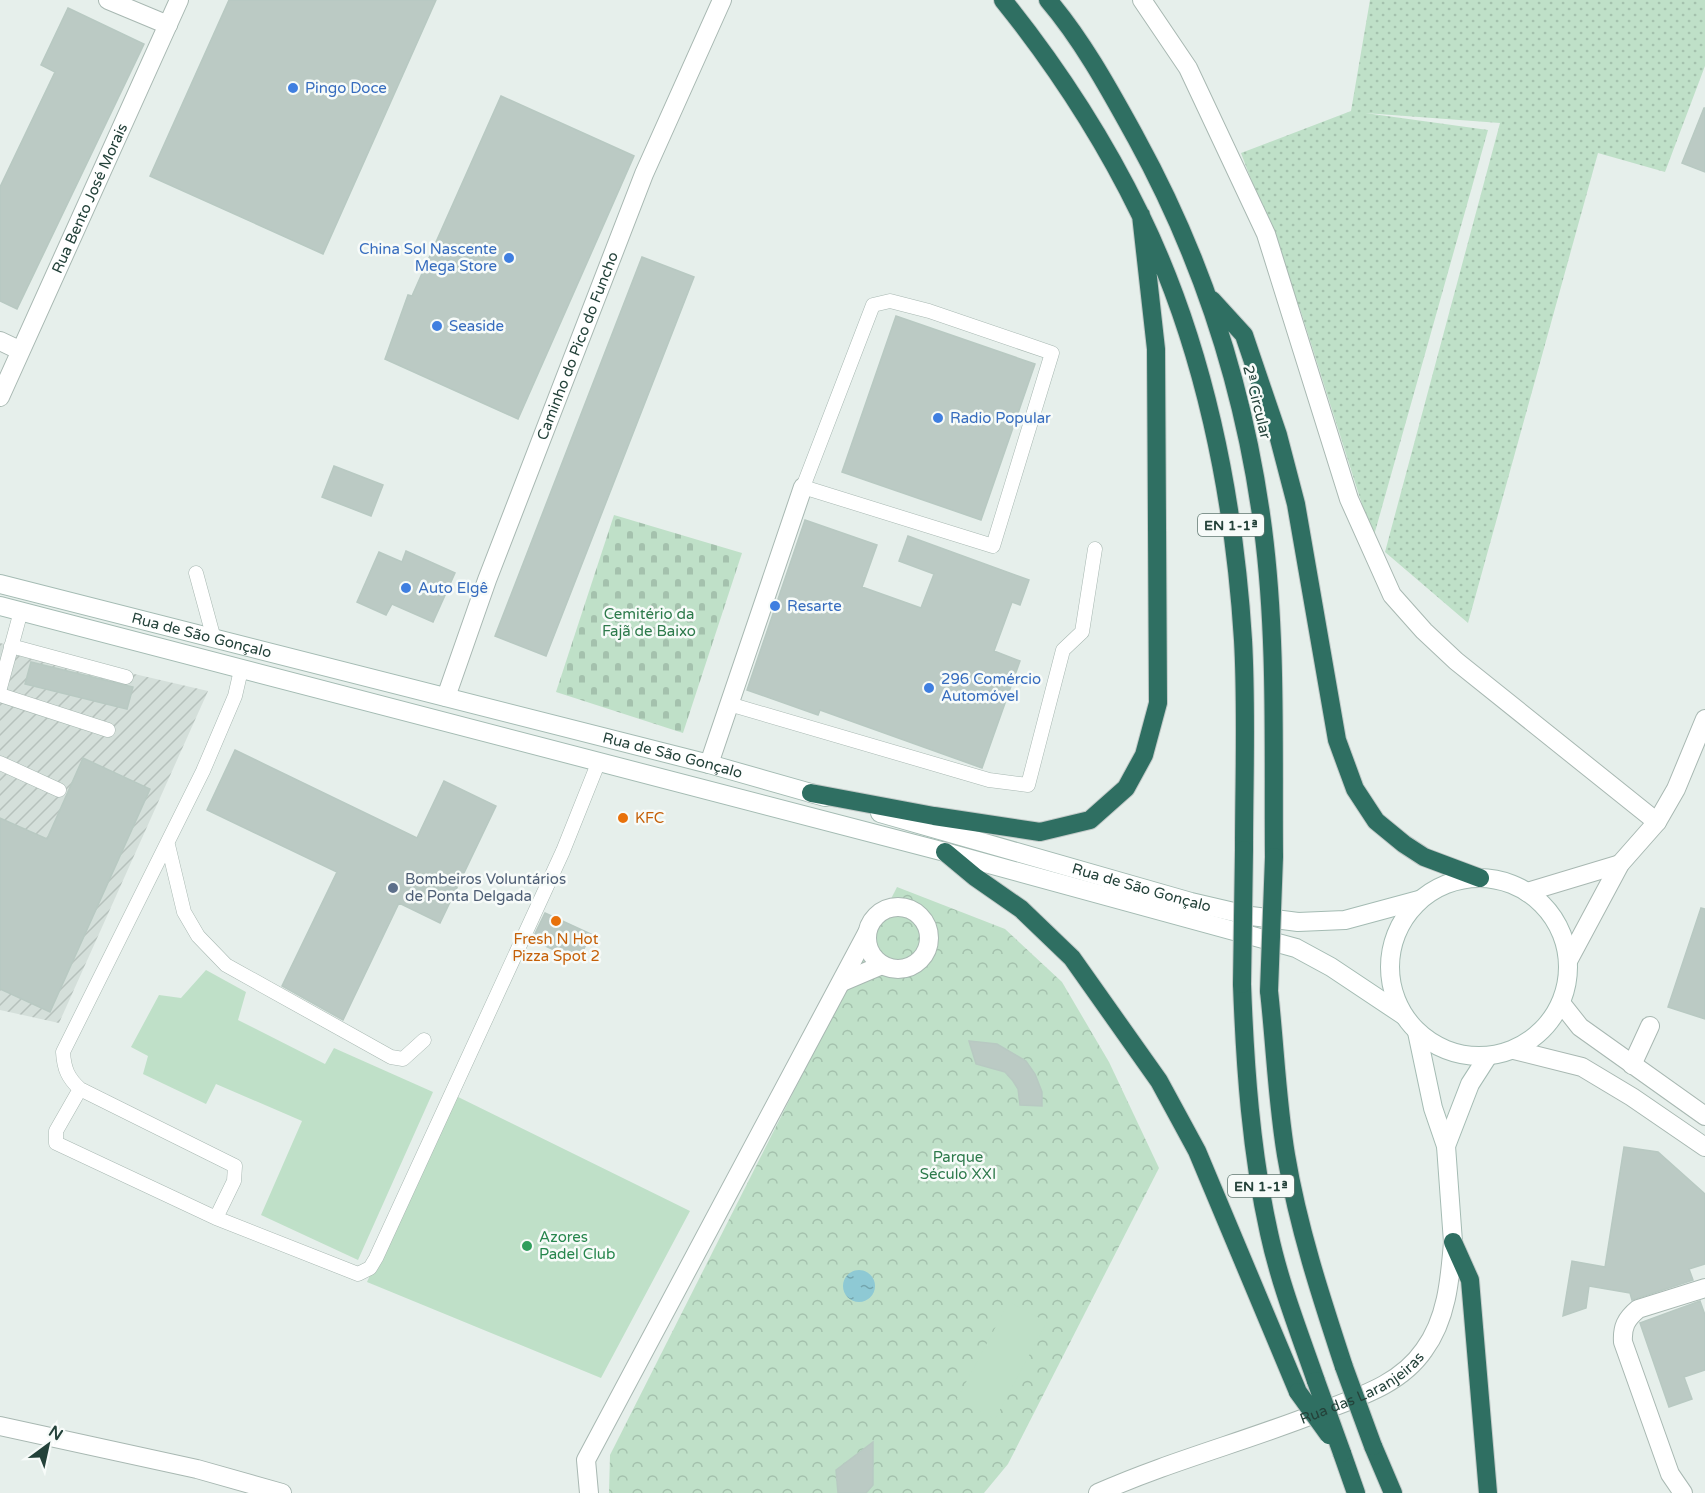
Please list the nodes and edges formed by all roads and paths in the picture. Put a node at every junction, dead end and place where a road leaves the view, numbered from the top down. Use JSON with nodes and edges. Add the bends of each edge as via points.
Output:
{"nodes":[{"id":1,"x":108,"y":0,"type":"edge"},
{"id":2,"x":179,"y":0,"type":"edge"},
{"id":3,"x":722,"y":0,"type":"edge"},
{"id":4,"x":1003,"y":0,"type":"edge"},
{"id":5,"x":1048,"y":0,"type":"edge"},
{"id":6,"x":1142,"y":0,"type":"edge"},
{"id":7,"x":168,"y":25,"type":"junction"},
{"id":8,"x":1141,"y":215,"type":"junction"},
{"id":9,"x":1209,"y":296,"type":"junction"},
{"id":10,"x":0,"y":341,"type":"edge"},
{"id":11,"x":19,"y":350,"type":"junction"},
{"id":12,"x":0,"y":397,"type":"edge"},
{"id":13,"x":803,"y":487,"type":"junction"},
{"id":14,"x":1095,"y":549,"type":"dead end"},
{"id":15,"x":196,"y":573,"type":"dead end"},
{"id":16,"x":0,"y":584,"type":"edge"},
{"id":17,"x":0,"y":606,"type":"edge"},
{"id":18,"x":21,"y":611,"type":"junction"},
{"id":19,"x":214,"y":639,"type":"junction"},
{"id":20,"x":11,"y":646,"type":"junction"},
{"id":21,"x":241,"y":670,"type":"junction"},
{"id":22,"x":126,"y":677,"type":"dead end"},
{"id":23,"x":0,"y":688,"type":"edge"},
{"id":24,"x":0,"y":695,"type":"edge"},
{"id":25,"x":446,"y":697,"type":"junction"},
{"id":26,"x":729,"y":704,"type":"junction"},
{"id":27,"x":1705,"y":719,"type":"edge"},
{"id":28,"x":108,"y":730,"type":"dead end"},
{"id":29,"x":599,"y":761,"type":"junction"},
{"id":30,"x":0,"y":763,"type":"edge"},
{"id":31,"x":709,"y":764,"type":"junction"},
{"id":32,"x":59,"y":790,"type":"dead end"},
{"id":33,"x":811,"y":793,"type":"junction"},
{"id":34,"x":1657,"y":822,"type":"junction"},
{"id":35,"x":168,"y":845,"type":"junction"},
{"id":36,"x":945,"y":852,"type":"junction"},
{"id":37,"x":1620,"y":864,"type":"junction"},
{"id":38,"x":1480,"y":878,"type":"junction"},
{"id":39,"x":1527,"y":892,"type":"junction"},
{"id":40,"x":1419,"y":900,"type":"junction"},
{"id":41,"x":867,"y":933,"type":"junction"},
{"id":42,"x":1568,"y":961,"type":"junction"},
{"id":43,"x":882,"y":965,"type":"junction"},
{"id":44,"x":842,"y":982,"type":"junction"},
{"id":45,"x":1561,"y":1003,"type":"junction"},
{"id":46,"x":1403,"y":1015,"type":"junction"},
{"id":47,"x":1650,"y":1026,"type":"dead end"},
{"id":48,"x":1417,"y":1032,"type":"junction"},
{"id":49,"x":424,"y":1040,"type":"dead end"},
{"id":50,"x":1514,"y":1050,"type":"junction"},
{"id":51,"x":1488,"y":1056,"type":"junction"},
{"id":52,"x":1632,"y":1065,"type":"junction"},
{"id":53,"x":81,"y":1089,"type":"junction"},
{"id":54,"x":1705,"y":1116,"type":"edge"},
{"id":55,"x":1446,"y":1146,"type":"junction"},
{"id":56,"x":1705,"y":1147,"type":"edge"},
{"id":57,"x":216,"y":1218,"type":"junction"},
{"id":58,"x":1453,"y":1242,"type":"junction"},
{"id":59,"x":1705,"y":1288,"type":"edge"},
{"id":60,"x":0,"y":1426,"type":"edge"},
{"id":61,"x":1342,"y":1453,"type":"junction"},
{"id":62,"x":282,"y":1493,"type":"edge"},
{"id":63,"x":589,"y":1493,"type":"edge"},
{"id":64,"x":1098,"y":1493,"type":"edge"},
{"id":65,"x":1356,"y":1493,"type":"edge"},
{"id":66,"x":1393,"y":1493,"type":"edge"},
{"id":67,"x":1488,"y":1493,"type":"edge"},
{"id":68,"x":1683,"y":1493,"type":"edge"}],
"edges":[{"from":1,"to":7,"type":"street"},
{"from":2,"to":7,"type":"street","name":"Rua Bento José Morais"},
{"from":3,"to":25,"type":"street","name":"Caminho do Pico do Funcho","via":[[644,174],[487,580]]},
{"from":4,"to":8,"type":"highway","number":"EN 1-1ª","via":[[1091,124]]},
{"from":5,"to":9,"type":"highway","name":"2ª Circular","number":"EN 1-1ª","via":[[1114,100],[1160,182]]},
{"from":6,"to":34,"type":"street","via":[[1188,68],[1266,234],[1349,499],[1392,595],[1456,662]]},
{"from":7,"to":11,"type":"street","name":"Rua Bento José Morais"},
{"from":8,"to":33,"type":"highway","via":[[1156,349],[1158,703],[1144,755],[1126,788],[1090,820],[1040,832]]},
{"from":8,"to":61,"type":"highway","number":"EN 1-1ª","bridge":true,"via":[[1179,308],[1212,421],[1232,531],[1243,641],[1245,1066],[1269,1233],[1290,1307]]},
{"from":9,"to":38,"type":"highway","via":[[1244,335],[1278,435],[1296,504],[1337,740],[1355,789],[1366,809],[1389,834],[1424,857]]},
{"from":9,"to":66,"type":"highway","name":"2ª Circular","number":"EN 1-1ª","bridge":true,"via":[[1243,412],[1263,530],[1271,645],[1274,856],[1269,991],[1286,1153],[1317,1287]]},
{"from":10,"to":11,"type":"street"},
{"from":11,"to":12,"type":"street","name":"Rua Bento José Morais"},
{"from":13,"to":13,"type":"lane","via":[[873,305],[890,301],[929,311],[1052,353],[993,546]]},
{"from":13,"to":26,"type":"street"},
{"from":14,"to":26,"type":"lane","via":[[1082,632],[1063,650],[1028,785],[989,780]]},
{"from":15,"to":19,"type":"lane"},
{"from":16,"to":19,"type":"street","name":"Rua de São Gonçalo"},
{"from":17,"to":18,"type":"street","name":"Rua de São Gonçalo"},
{"from":18,"to":20,"type":"lane"},
{"from":18,"to":21,"type":"street","name":"Rua de São Gonçalo"},
{"from":19,"to":25,"type":"street","name":"Rua de São Gonçalo"},
{"from":20,"to":22,"type":"lane"},
{"from":20,"to":23,"type":"lane"},
{"from":21,"to":29,"type":"street","name":"Rua de São Gonçalo"},
{"from":21,"to":35,"type":"lane","via":[[235,696]]},
{"from":24,"to":28,"type":"lane"},
{"from":25,"to":31,"type":"street","name":"Rua de São Gonçalo"},
{"from":26,"to":31,"type":"street"},
{"from":27,"to":34,"type":"street","via":[[1676,789]]},
{"from":29,"to":36,"type":"street","name":"Rua de São Gonçalo"},
{"from":29,"to":57,"type":"lane","via":[[563,851],[370,1268],[358,1274]]},
{"from":30,"to":32,"type":"lane"},
{"from":31,"to":33,"type":"street","name":"Rua de São Gonçalo"},
{"from":33,"to":40,"type":"street","name":"Rua de São Gonçalo","via":[[1251,916],[1298,922],[1345,920]]},
{"from":34,"to":37,"type":"street"},
{"from":35,"to":49,"type":"lane","via":[[184,912],[198,936],[226,965],[391,1057],[403,1059]]},
{"from":35,"to":53,"type":"lane","via":[[63,1052],[69,1080]]},
{"from":36,"to":46,"type":"street","name":"Rua de São Gonçalo","via":[[1296,948]]},
{"from":36,"to":61,"type":"highway","bridge":true,"via":[[1021,909],[1072,958],[1159,1081],[1197,1151],[1298,1392]]},
{"from":37,"to":39,"type":"street"},
{"from":37,"to":42,"type":"street"},
{"from":38,"to":39,"type":"street","via":[[1504,881]]},
{"from":38,"to":40,"type":"street","via":[[1448,884]]},
{"from":39,"to":42,"type":"street","via":[[1556,921]]},
{"from":40,"to":46,"type":"street","via":[[1403,919],[1390,959],[1393,992]]},
{"from":41,"to":43,"type":"street","via":[[871,954]]},
{"from":41,"to":43,"type":"street","via":[[880,913],[895,907],[916,912],[927,927],[929,944],[919,962],[907,968]]},
{"from":41,"to":44,"type":"street"},
{"from":42,"to":45,"type":"street"},
{"from":43,"to":44,"type":"street"},
{"from":44,"to":63,"type":"street","via":[[586,1460]]},
{"from":45,"to":50,"type":"street","via":[[1550,1022]]},
{"from":45,"to":52,"type":"street","via":[[1580,1027]]},
{"from":46,"to":48,"type":"street"},
{"from":47,"to":52,"type":"street"},
{"from":48,"to":51,"type":"street","via":[[1446,1050]]},
{"from":48,"to":55,"type":"street","name":"Rua das Laranjeiras","via":[[1433,1108]]},
{"from":50,"to":51,"type":"street"},
{"from":50,"to":56,"type":"street","via":[[1582,1067]]},
{"from":51,"to":55,"type":"street","name":"Rua das Laranjeiras","via":[[1466,1092]]},
{"from":52,"to":54,"type":"street"},
{"from":53,"to":57,"type":"lane","via":[[235,1166],[234,1181]]},
{"from":53,"to":57,"type":"lane","via":[[56,1131],[56,1143]]},
{"from":55,"to":58,"type":"street","name":"Rua das Laranjeiras"},
{"from":58,"to":64,"type":"street","name":"Rua das Laranjeiras","via":[[1440,1320],[1424,1351],[1402,1374],[1382,1387],[1286,1426]]},
{"from":58,"to":67,"type":"highway","via":[[1470,1280]]},
{"from":59,"to":68,"type":"street","via":[[1638,1309],[1624,1324],[1623,1342],[1670,1474]]},
{"from":60,"to":62,"type":"street","via":[[197,1469]]},
{"from":61,"to":65,"type":"highway","number":"EN 1-1ª"}]}
